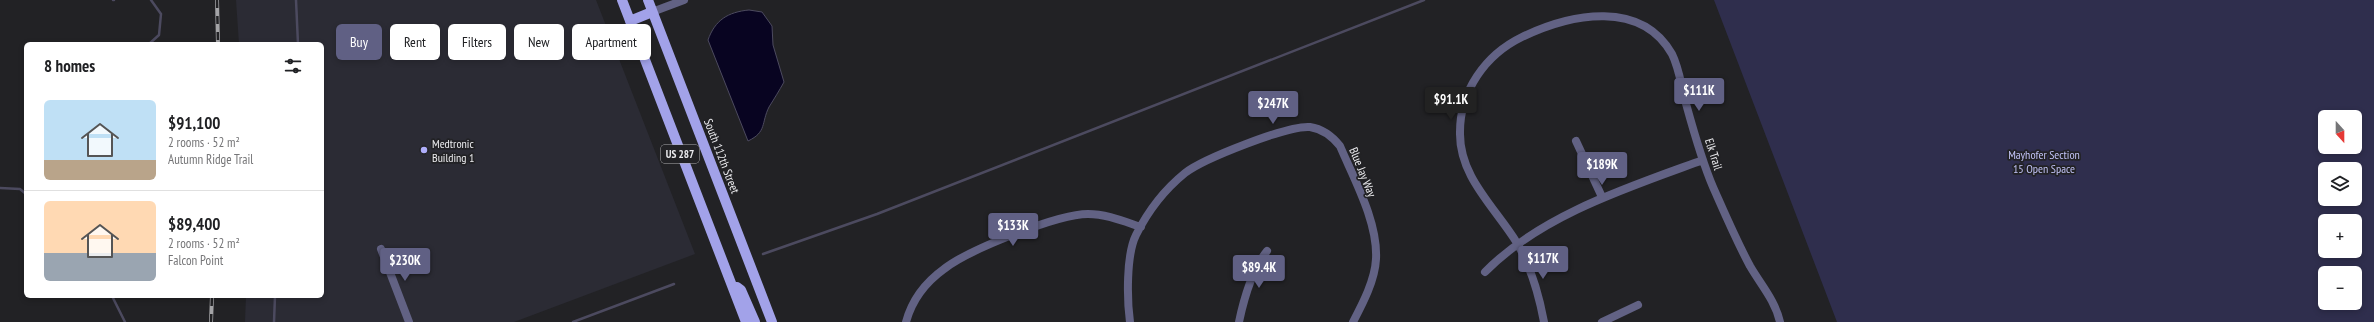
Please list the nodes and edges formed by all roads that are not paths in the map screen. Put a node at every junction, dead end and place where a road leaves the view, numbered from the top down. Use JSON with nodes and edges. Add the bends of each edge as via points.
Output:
{"nodes":[{"id":1,"x":622,"y":0,"type":"edge"},
{"id":2,"x":648,"y":0,"type":"edge"},
{"id":3,"x":684,"y":0,"type":"edge"},
{"id":4,"x":652,"y":12,"type":"junction"},
{"id":5,"x":630,"y":21,"type":"junction"},
{"id":6,"x":1576,"y":141,"type":"dead end"},
{"id":7,"x":1703,"y":160,"type":"junction"},
{"id":8,"x":1602,"y":197,"type":"junction"},
{"id":9,"x":1141,"y":227,"type":"junction"},
{"id":10,"x":1518,"y":245,"type":"junction"},
{"id":11,"x":381,"y":249,"type":"dead end"},
{"id":12,"x":1267,"y":251,"type":"dead end"},
{"id":13,"x":1485,"y":272,"type":"dead end"},
{"id":14,"x":733,"y":285,"type":"junction"},
{"id":15,"x":1638,"y":305,"type":"dead end"},
{"id":16,"x":409,"y":322,"type":"edge"},
{"id":17,"x":740,"y":322,"type":"edge"},
{"id":18,"x":746,"y":322,"type":"edge"},
{"id":19,"x":755,"y":322,"type":"edge"},
{"id":20,"x":772,"y":322,"type":"edge"},
{"id":21,"x":906,"y":322,"type":"edge"},
{"id":22,"x":1130,"y":322,"type":"edge"},
{"id":23,"x":1239,"y":322,"type":"edge"},
{"id":24,"x":1353,"y":322,"type":"edge"},
{"id":25,"x":1544,"y":322,"type":"edge"},
{"id":26,"x":1602,"y":322,"type":"edge"},
{"id":27,"x":1780,"y":322,"type":"edge"}],
"edges":[{"from":1,"to":5,"type":"main road","number":"US 287"},
{"from":2,"to":4,"type":"main road","name":"South 112th Street","number":"US 287"},
{"from":3,"to":4,"type":"street"},
{"from":4,"to":5,"type":"main road"},
{"from":4,"to":20,"type":"main road","name":"South 112th Street","number":"US 287"},
{"from":5,"to":14,"type":"main road","number":"US 287"},
{"from":6,"to":8,"type":"street"},
{"from":7,"to":8,"type":"street"},
{"from":7,"to":10,"type":"street","name":"Elk Trail","via":[[1677,65],[1671,52],[1660,36],[1634,16],[1605,11],[1580,14],[1510,43],[1490,59],[1467,94],[1461,113],[1460,133],[1469,172],[1480,193],[1501,218]]},
{"from":7,"to":27,"type":"street","name":"Elk Trail","via":[[1734,236],[1770,296]]},
{"from":8,"to":10,"type":"street"},
{"from":9,"to":21,"type":"street","via":[[1110,216],[1088,214],[1055,220],[1013,236],[944,268],[917,296]]},
{"from":9,"to":22,"type":"street","name":"Blue Jay Way","via":[[1135,237],[1131,256],[1128,306]]},
{"from":9,"to":24,"type":"street","name":"Blue Jay Way","via":[[1167,189],[1201,163],[1298,128],[1321,130],[1340,146],[1376,242],[1372,278]]},
{"from":10,"to":13,"type":"street","via":[[1501,256]]},
{"from":10,"to":25,"type":"street","name":"Elk Trail","via":[[1537,291]]},
{"from":11,"to":16,"type":"street"},
{"from":12,"to":23,"type":"street","via":[[1260,259]]},
{"from":14,"to":17,"type":"main road","via":[[731,294]]},
{"from":14,"to":18,"type":"main road","number":"US 287"},
{"from":14,"to":19,"type":"main road","via":[[741,290]]},
{"from":15,"to":26,"type":"street"}]}
